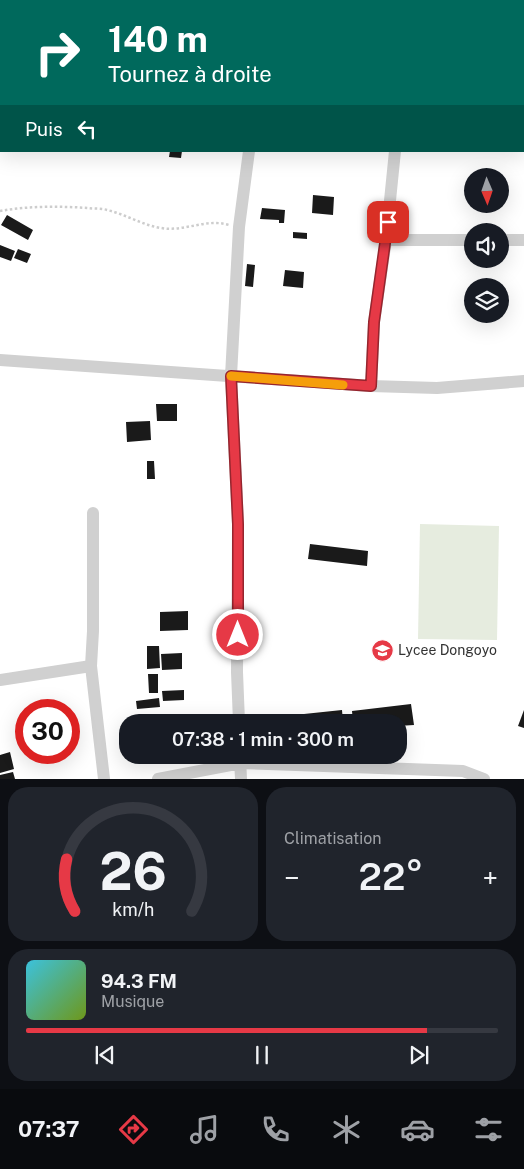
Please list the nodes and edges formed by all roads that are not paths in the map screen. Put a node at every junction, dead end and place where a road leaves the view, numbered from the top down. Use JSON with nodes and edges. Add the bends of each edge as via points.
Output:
{"nodes":[{"id":1,"x":249,"y":152,"type":"edge"},
{"id":2,"x":395,"y":152,"type":"edge"},
{"id":3,"x":386,"y":240,"type":"junction"},
{"id":4,"x":464,"y":240,"type":"edge"},
{"id":5,"x":509,"y":240,"type":"edge"},
{"id":6,"x":524,"y":240,"type":"edge"},
{"id":7,"x":0,"y":360,"type":"edge"},
{"id":8,"x":231,"y":376,"type":"junction"},
{"id":9,"x":524,"y":381,"type":"edge"},
{"id":10,"x":371,"y":386,"type":"junction"},
{"id":11,"x":93,"y":513,"type":"dead end"},
{"id":12,"x":91,"y":666,"type":"junction"},
{"id":13,"x":0,"y":680,"type":"edge"},
{"id":14,"x":239,"y":714,"type":"edge"},
{"id":15,"x":220,"y":764,"type":"edge"},
{"id":16,"x":240,"y":764,"type":"edge"},
{"id":17,"x":309,"y":764,"type":"edge"},
{"id":18,"x":461,"y":775,"type":"edge"},
{"id":19,"x":104,"y":779,"type":"edge"},
{"id":20,"x":158,"y":779,"type":"edge"},
{"id":21,"x":241,"y":779,"type":"edge"},
{"id":22,"x":484,"y":779,"type":"edge"}],
"edges":[{"from":1,"to":8,"type":"street","via":[[239,228]]},
{"from":2,"to":3,"type":"street"},
{"from":3,"to":4,"type":"street"},
{"from":3,"to":10,"type":"street","via":[[374,322]]},
{"from":5,"to":6,"type":"street"},
{"from":7,"to":8,"type":"street"},
{"from":8,"to":10,"type":"street"},
{"from":8,"to":14,"type":"street","via":[[238,524]]},
{"from":9,"to":10,"type":"street","via":[[437,388]]},
{"from":11,"to":12,"type":"street"},
{"from":12,"to":13,"type":"street"},
{"from":12,"to":19,"type":"street"},
{"from":15,"to":20,"type":"street"},
{"from":16,"to":21,"type":"street"},
{"from":17,"to":18,"type":"street"},
{"from":18,"to":22,"type":"street"}]}
